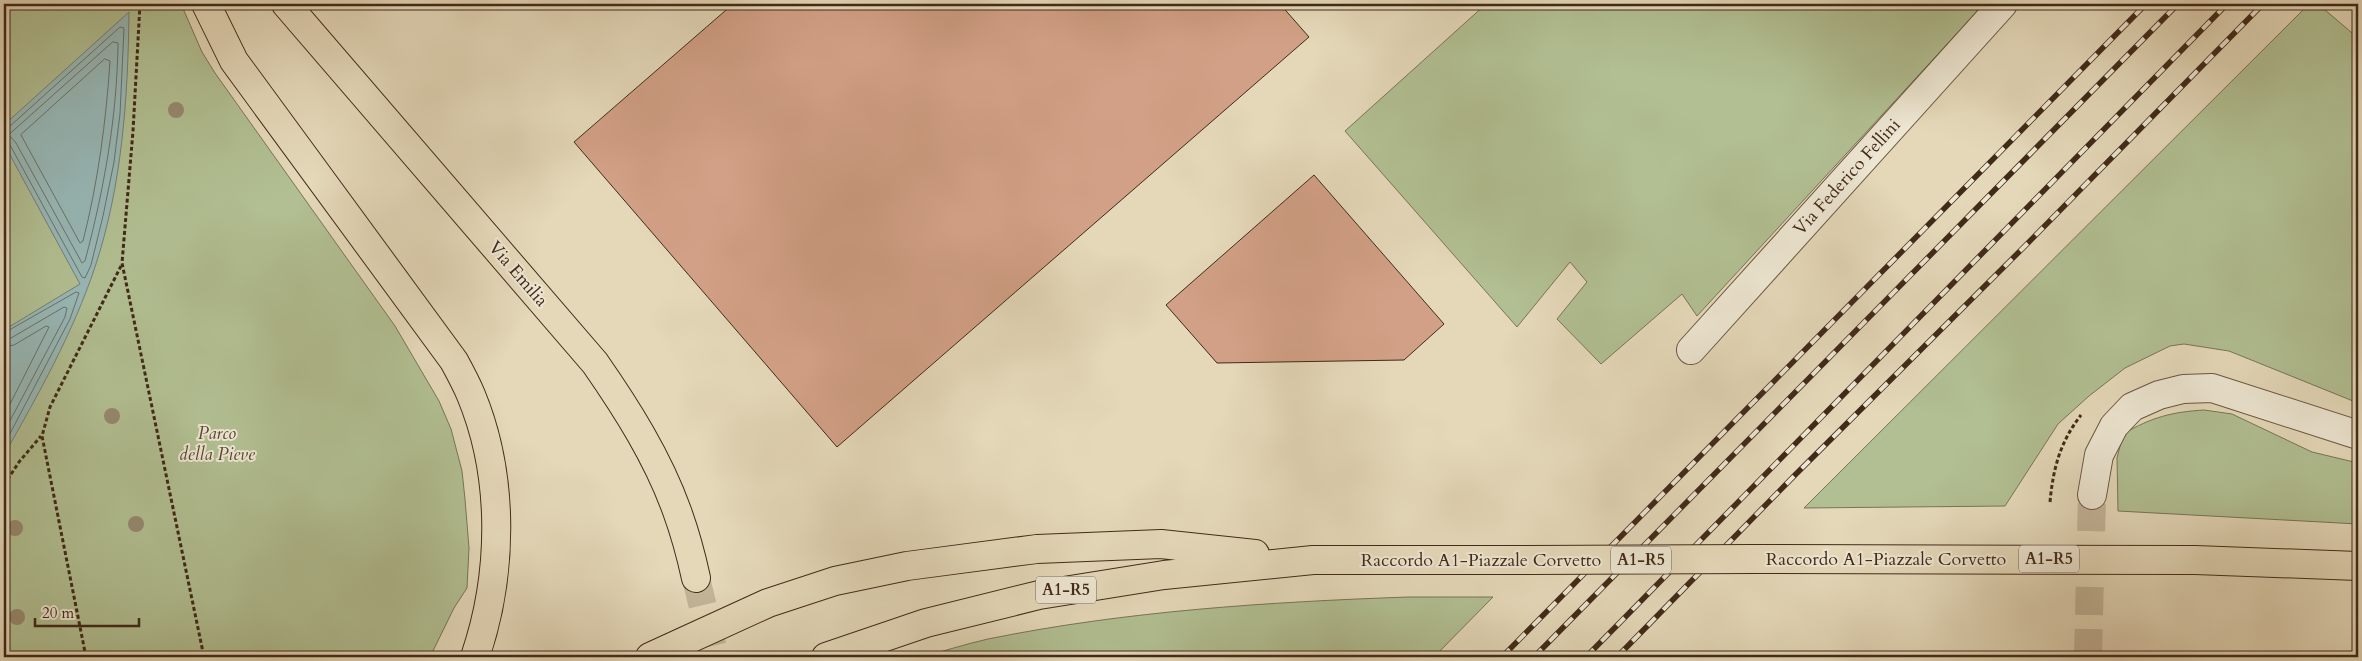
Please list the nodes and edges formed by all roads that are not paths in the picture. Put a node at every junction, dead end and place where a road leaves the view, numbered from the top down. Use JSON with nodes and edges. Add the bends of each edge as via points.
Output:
{"nodes":[{"id":1,"x":206,"y":4,"type":"edge"},
{"id":2,"x":286,"y":4,"type":"edge"},
{"id":3,"x":2003,"y":4,"type":"edge"},
{"id":4,"x":1691,"y":350,"type":"dead end"},
{"id":5,"x":2358,"y":435,"type":"edge"},
{"id":6,"x":2092,"y":495,"type":"tunnel mouth"},
{"id":7,"x":1314,"y":560,"type":"junction"},
{"id":8,"x":2358,"y":566,"type":"edge"},
{"id":9,"x":696,"y":578,"type":"tunnel mouth"},
{"id":10,"x":475,"y":657,"type":"edge"},
{"id":11,"x":650,"y":657,"type":"edge"},
{"id":12,"x":826,"y":657,"type":"edge"}],
"edges":[{"from":1,"to":10,"type":"main road","via":[[234,61],[454,361],[471,395],[490,465],[497,555],[490,601]]},
{"from":2,"to":9,"type":"main road","name":"Via Emilia","via":[[595,363],[621,402],[663,478],[677,511]]},
{"from":3,"to":4,"type":"street","name":"Via Federico Fellini"},
{"from":5,"to":6,"type":"street","via":[[2212,388],[2167,393],[2132,407],[2114,426],[2099,455]]},
{"from":7,"to":8,"type":"main road","name":"Raccordo A1-Piazzale Corvetto","number":"A1-R5","bridge":true,"via":[[2186,560]]},
{"from":7,"to":11,"type":"main road","via":[[1161,544],[1037,549],[906,566],[835,582],[768,603]]},
{"from":7,"to":12,"type":"main road","name":"Raccordo A1-Piazzale Corvetto","number":"A1-R5","via":[[1164,575],[1039,595],[926,623]]}]}
